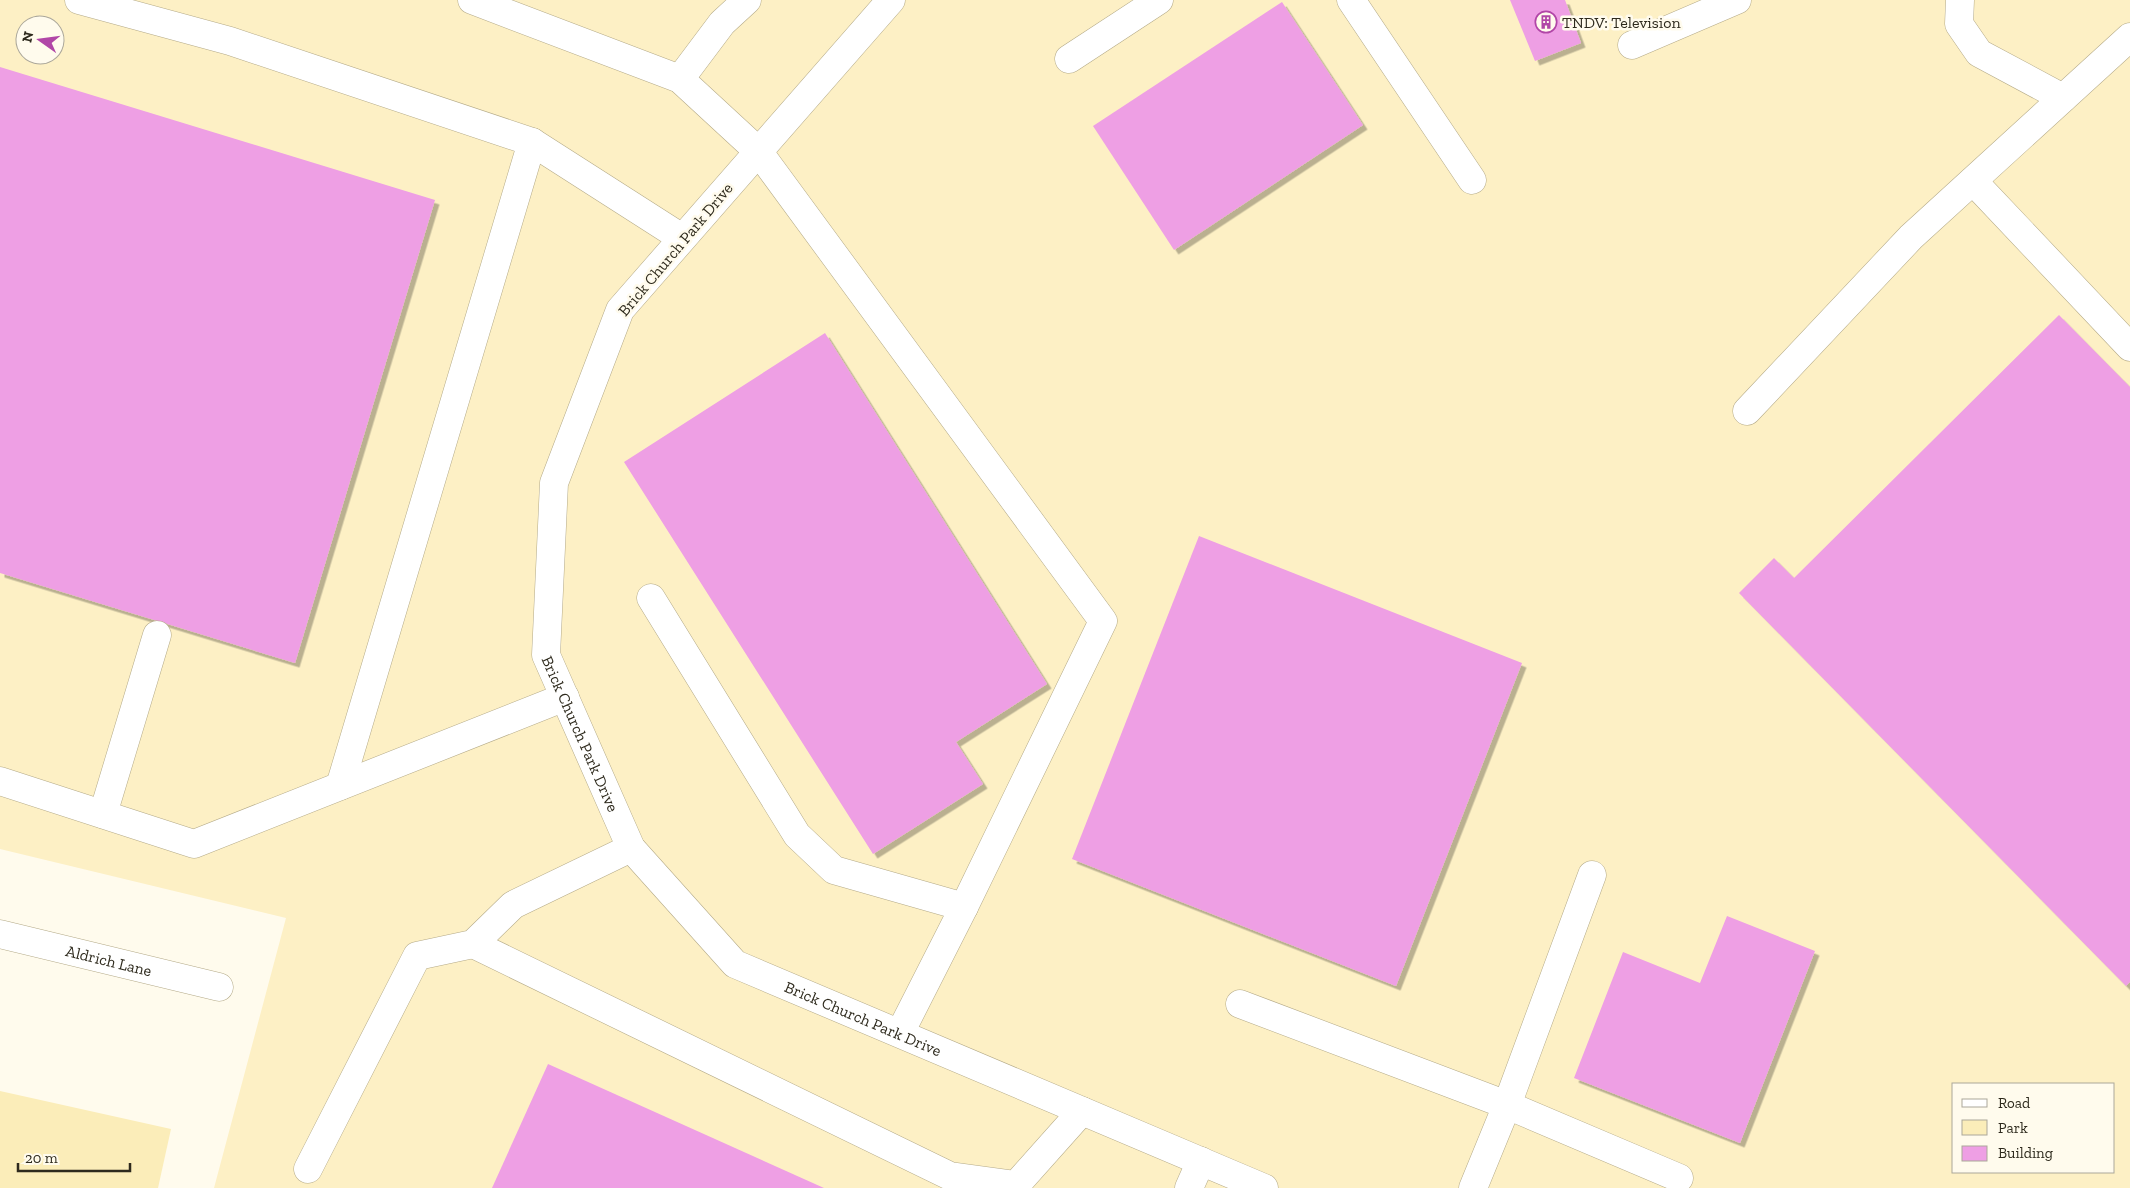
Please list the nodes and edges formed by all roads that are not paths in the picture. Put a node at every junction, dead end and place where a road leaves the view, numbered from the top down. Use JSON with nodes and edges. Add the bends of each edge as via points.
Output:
{"nodes":[{"id":1,"x":80,"y":0,"type":"edge"},
{"id":2,"x":472,"y":0,"type":"edge"},
{"id":3,"x":747,"y":0,"type":"edge"},
{"id":4,"x":891,"y":0,"type":"edge"},
{"id":5,"x":1159,"y":0,"type":"edge"},
{"id":6,"x":1352,"y":0,"type":"edge"},
{"id":7,"x":1737,"y":0,"type":"edge"},
{"id":8,"x":1960,"y":0,"type":"edge"},
{"id":9,"x":2130,"y":37,"type":"edge"},
{"id":10,"x":1632,"y":45,"type":"dead end"},
{"id":11,"x":1068,"y":59,"type":"dead end"},
{"id":12,"x":680,"y":79,"type":"junction"},
{"id":13,"x":2063,"y":98,"type":"junction"},
{"id":14,"x":532,"y":142,"type":"junction"},
{"id":15,"x":758,"y":151,"type":"junction"},
{"id":16,"x":1472,"y":180,"type":"dead end"},
{"id":17,"x":1973,"y":181,"type":"junction"},
{"id":18,"x":682,"y":238,"type":"junction"},
{"id":19,"x":2130,"y":347,"type":"edge"},
{"id":20,"x":1747,"y":411,"type":"dead end"},
{"id":21,"x":651,"y":598,"type":"dead end"},
{"id":22,"x":157,"y":635,"type":"dead end"},
{"id":23,"x":565,"y":697,"type":"junction"},
{"id":24,"x":0,"y":781,"type":"edge"},
{"id":25,"x":340,"y":786,"type":"junction"},
{"id":26,"x":103,"y":814,"type":"junction"},
{"id":27,"x":631,"y":848,"type":"junction"},
{"id":28,"x":1592,"y":875,"type":"dead end"},
{"id":29,"x":964,"y":907,"type":"junction"},
{"id":30,"x":0,"y":934,"type":"edge"},
{"id":31,"x":472,"y":944,"type":"junction"},
{"id":32,"x":219,"y":987,"type":"dead end"},
{"id":33,"x":1240,"y":1004,"type":"dead end"},
{"id":34,"x":900,"y":1033,"type":"junction"},
{"id":35,"x":1507,"y":1105,"type":"junction"},
{"id":36,"x":1082,"y":1111,"type":"junction"},
{"id":37,"x":1201,"y":1161,"type":"junction"},
{"id":38,"x":308,"y":1169,"type":"dead end"},
{"id":39,"x":1678,"y":1178,"type":"dead end"},
{"id":40,"x":1189,"y":1188,"type":"edge"},
{"id":41,"x":1264,"y":1188,"type":"edge"},
{"id":42,"x":1473,"y":1188,"type":"edge"}],
"edges":[{"from":1,"to":14,"type":"street","via":[[230,41]]},
{"from":2,"to":12,"type":"street"},
{"from":3,"to":12,"type":"street","via":[[722,23]]},
{"from":4,"to":15,"type":"street","name":"Brick Church Park Drive"},
{"from":5,"to":11,"type":"street"},
{"from":6,"to":16,"type":"street"},
{"from":7,"to":10,"type":"street"},
{"from":8,"to":13,"type":"street","via":[[1959,24],[1979,53]]},
{"from":9,"to":13,"type":"street"},
{"from":12,"to":15,"type":"street"},
{"from":13,"to":17,"type":"street"},
{"from":14,"to":18,"type":"street"},
{"from":14,"to":25,"type":"street"},
{"from":15,"to":18,"type":"street","name":"Brick Church Park Drive"},
{"from":15,"to":29,"type":"street","via":[[1103,621]]},
{"from":17,"to":19,"type":"street"},
{"from":17,"to":20,"type":"street","via":[[1911,238]]},
{"from":18,"to":23,"type":"street","name":"Brick Church Park Drive","via":[[620,310],[554,484],[546,655]]},
{"from":21,"to":29,"type":"street","via":[[797,835],[834,870]]},
{"from":22,"to":26,"type":"street"},
{"from":23,"to":25,"type":"street"},
{"from":23,"to":27,"type":"street","name":"Brick Church Park Drive"},
{"from":24,"to":26,"type":"street"},
{"from":25,"to":26,"type":"street","via":[[194,844]]},
{"from":27,"to":31,"type":"street","via":[[513,905]]},
{"from":27,"to":34,"type":"street","name":"Brick Church Park Drive","via":[[735,964]]},
{"from":28,"to":35,"type":"street"},
{"from":29,"to":34,"type":"street"},
{"from":30,"to":32,"type":"street","name":"Aldrich Lane"},
{"from":31,"to":36,"type":"street","via":[[950,1176],[1016,1185]]},
{"from":31,"to":38,"type":"street","via":[[417,956]]},
{"from":33,"to":35,"type":"street"},
{"from":34,"to":36,"type":"street","name":"Brick Church Park Drive"},
{"from":35,"to":39,"type":"street"},
{"from":35,"to":42,"type":"street"},
{"from":36,"to":37,"type":"street","name":"Brick Church Park Drive"},
{"from":37,"to":40,"type":"street"},
{"from":37,"to":41,"type":"street","name":"Brick Church Park Drive"}]}
